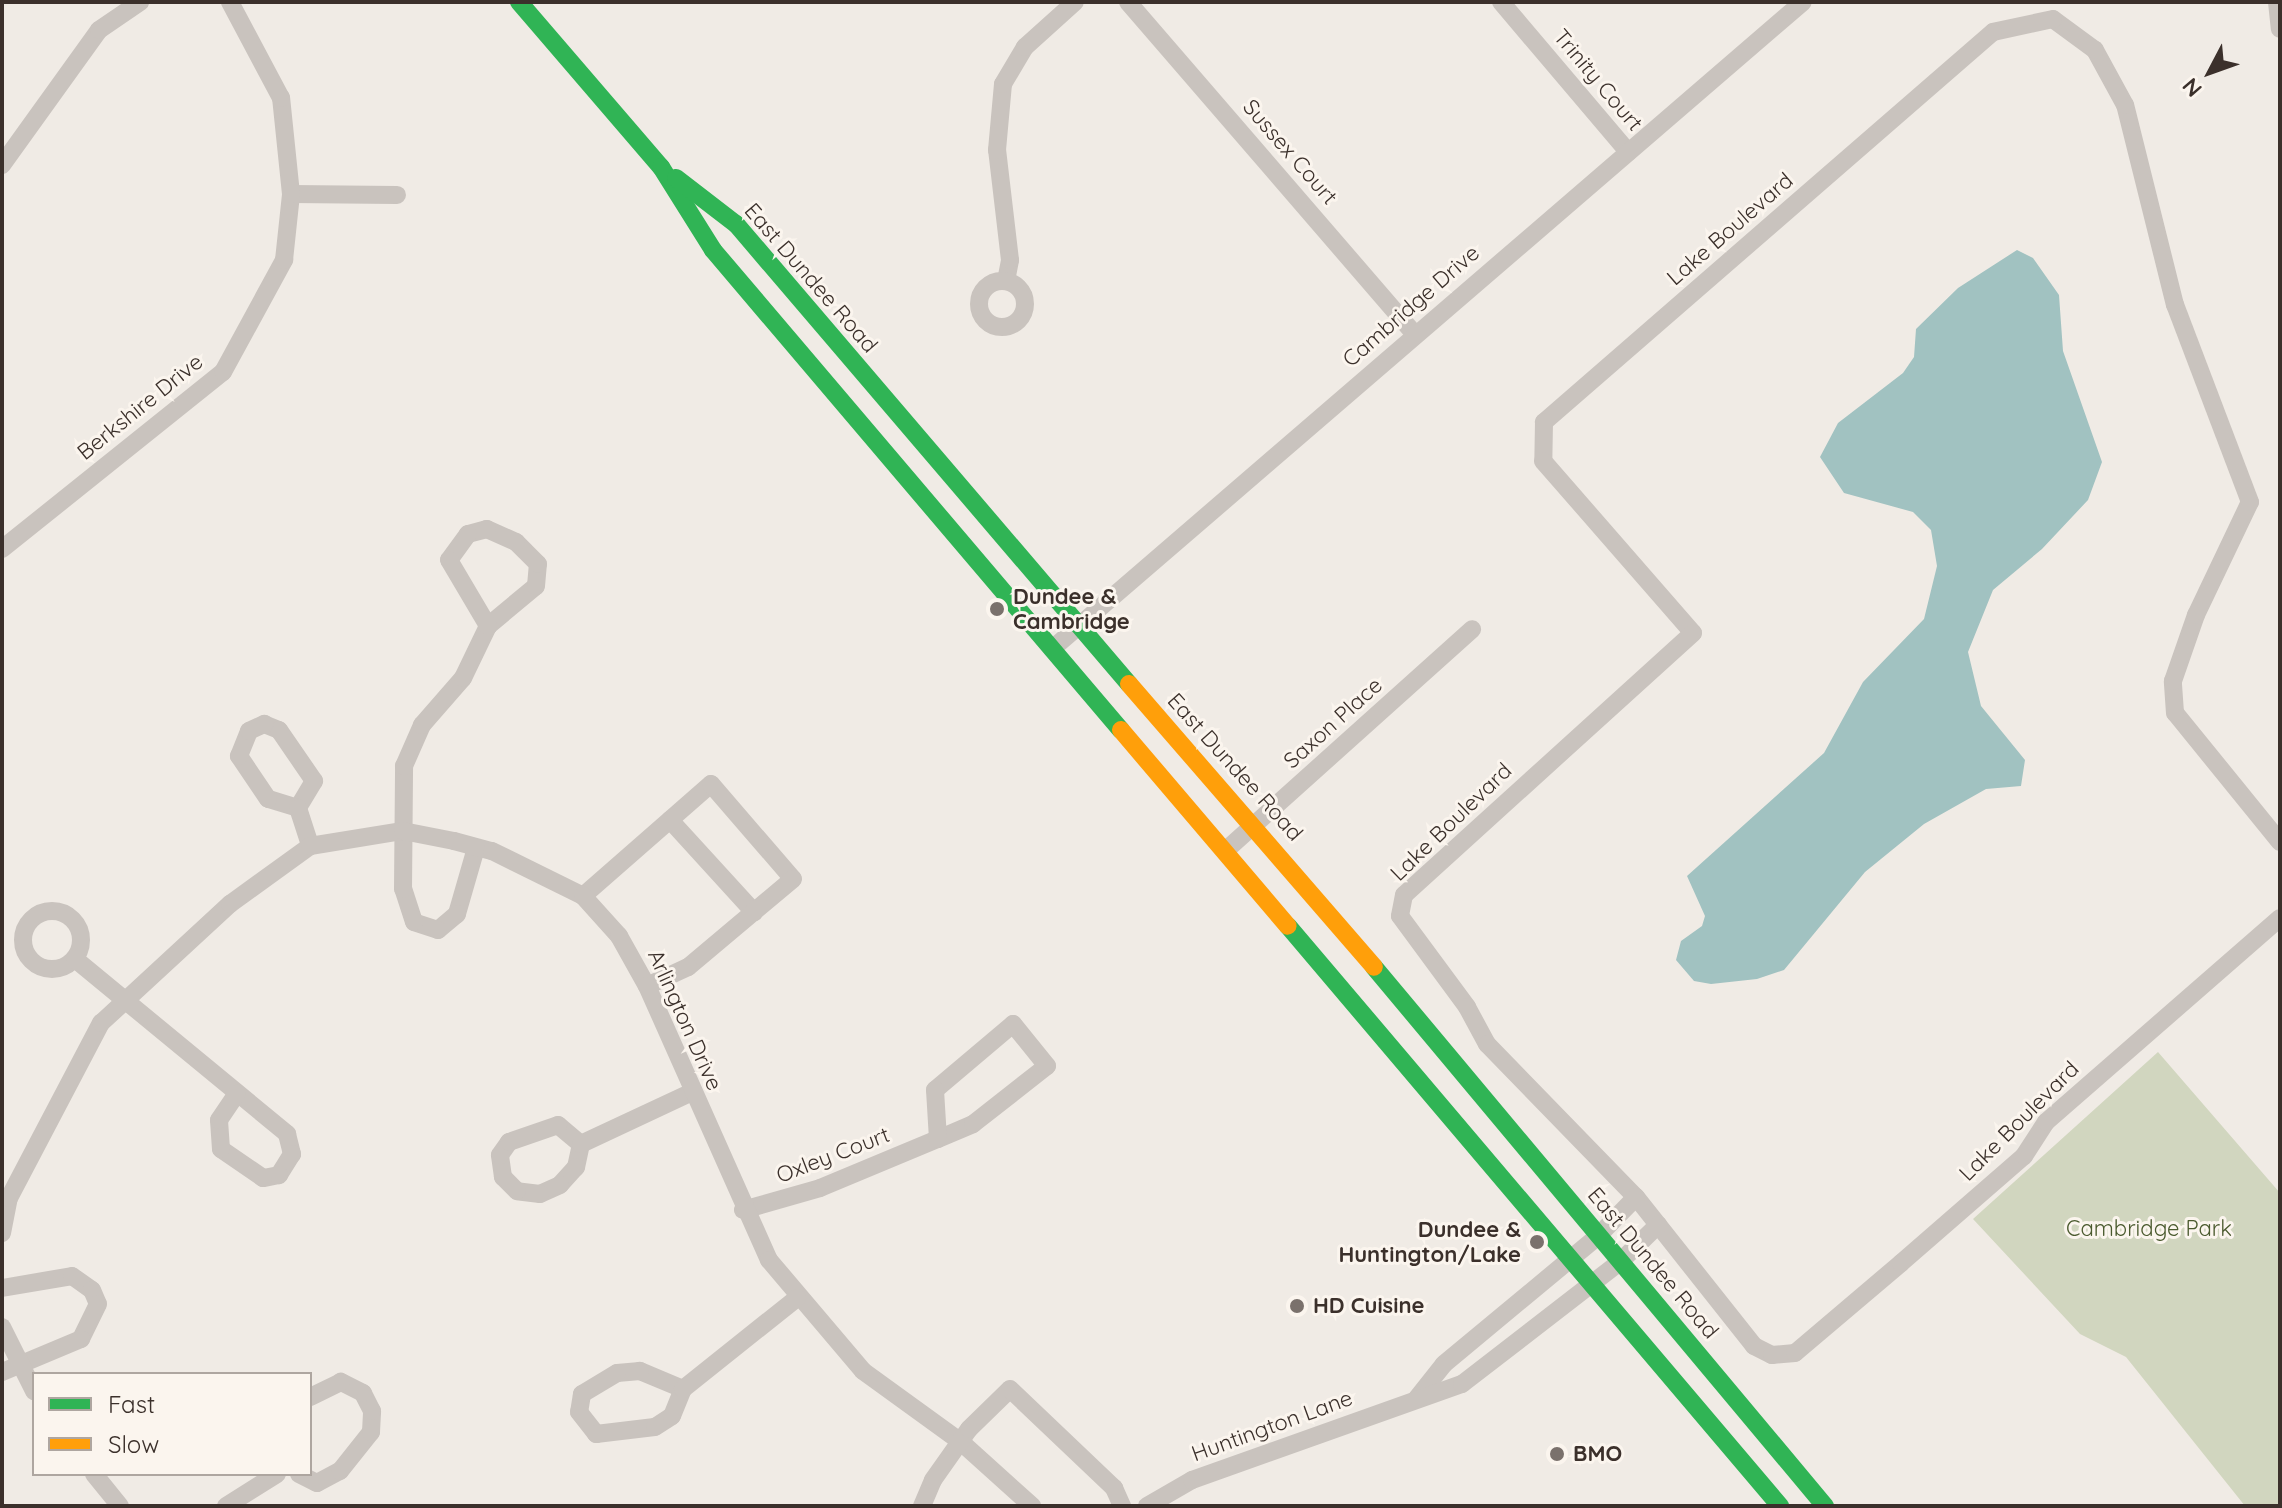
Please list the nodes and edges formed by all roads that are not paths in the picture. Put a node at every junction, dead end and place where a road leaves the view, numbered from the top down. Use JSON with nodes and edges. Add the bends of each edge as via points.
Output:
{"nodes":[{"id":1,"x":140,"y":2,"type":"edge"},
{"id":2,"x":230,"y":2,"type":"edge"},
{"id":3,"x":519,"y":2,"type":"edge"},
{"id":4,"x":1075,"y":2,"type":"edge"},
{"id":5,"x":1128,"y":2,"type":"edge"},
{"id":6,"x":1501,"y":2,"type":"edge"},
{"id":7,"x":1803,"y":2,"type":"edge"},
{"id":8,"x":2277,"y":2,"type":"edge"},
{"id":9,"x":2280,"y":29,"type":"edge"},
{"id":10,"x":1628,"y":152,"type":"junction"},
{"id":11,"x":2,"y":165,"type":"edge"},
{"id":12,"x":661,"y":167,"type":"junction"},
{"id":13,"x":291,"y":194,"type":"junction"},
{"id":14,"x":397,"y":195,"type":"dead end"},
{"id":15,"x":1006,"y":281,"type":"dead end"},
{"id":16,"x":1415,"y":334,"type":"junction"},
{"id":17,"x":2,"y":549,"type":"edge"},
{"id":18,"x":488,"y":626,"type":"junction"},
{"id":19,"x":1078,"y":628,"type":"junction"},
{"id":20,"x":1472,"y":629,"type":"dead end"},
{"id":21,"x":1052,"y":649,"type":"junction"},
{"id":22,"x":298,"y":808,"type":"junction"},
{"id":23,"x":670,"y":820,"type":"junction"},
{"id":24,"x":1255,"y":825,"type":"junction"},
{"id":25,"x":403,"y":831,"type":"junction"},
{"id":26,"x":2280,"y":842,"type":"edge"},
{"id":27,"x":310,"y":846,"type":"junction"},
{"id":28,"x":476,"y":848,"type":"junction"},
{"id":29,"x":1225,"y":851,"type":"junction"},
{"id":30,"x":583,"y":896,"type":"junction"},
{"id":31,"x":754,"y":912,"type":"junction"},
{"id":32,"x":2280,"y":918,"type":"edge"},
{"id":33,"x":75,"y":959,"type":"dead end"},
{"id":34,"x":647,"y":986,"type":"junction"},
{"id":35,"x":123,"y":999,"type":"junction"},
{"id":36,"x":692,"y":1092,"type":"junction"},
{"id":37,"x":237,"y":1093,"type":"junction"},
{"id":38,"x":938,"y":1139,"type":"junction"},
{"id":39,"x":581,"y":1144,"type":"junction"},
{"id":40,"x":6,"y":1197,"type":"edge"},
{"id":41,"x":1636,"y":1197,"type":"junction"},
{"id":42,"x":743,"y":1210,"type":"junction"},
{"id":43,"x":1658,"y":1225,"type":"junction"},
{"id":44,"x":2,"y":1233,"type":"edge"},
{"id":45,"x":1598,"y":1236,"type":"junction"},
{"id":46,"x":1571,"y":1256,"type":"junction"},
{"id":47,"x":1621,"y":1261,"type":"junction"},
{"id":48,"x":1593,"y":1283,"type":"junction"},
{"id":49,"x":2,"y":1288,"type":"edge"},
{"id":50,"x":797,"y":1298,"type":"junction"},
{"id":51,"x":2,"y":1327,"type":"edge"},
{"id":52,"x":11,"y":1370,"type":"edge"},
{"id":53,"x":32,"y":1389,"type":"edge"},
{"id":54,"x":683,"y":1389,"type":"junction"},
{"id":55,"x":312,"y":1396,"type":"edge"},
{"id":56,"x":1417,"y":1398,"type":"junction"},
{"id":57,"x":961,"y":1442,"type":"junction"},
{"id":58,"x":96,"y":1476,"type":"edge"},
{"id":59,"x":274,"y":1476,"type":"edge"},
{"id":60,"x":303,"y":1476,"type":"edge"},
{"id":61,"x":120,"y":1506,"type":"edge"},
{"id":62,"x":226,"y":1506,"type":"edge"},
{"id":63,"x":922,"y":1506,"type":"edge"},
{"id":64,"x":1032,"y":1506,"type":"edge"},
{"id":65,"x":1122,"y":1506,"type":"edge"},
{"id":66,"x":1147,"y":1506,"type":"edge"},
{"id":67,"x":1780,"y":1506,"type":"edge"},
{"id":68,"x":1825,"y":1506,"type":"edge"}],
"edges":[{"from":1,"to":11,"type":"street","via":[[99,30]]},
{"from":2,"to":13,"type":"street","name":"Berkshire Drive","via":[[281,98]]},
{"from":3,"to":12,"type":"main road"},
{"from":4,"to":15,"type":"street","via":[[1025,47],[1003,84],[997,150],[1010,260]]},
{"from":5,"to":16,"type":"street","name":"Sussex Court"},
{"from":6,"to":10,"type":"street","name":"Trinity Court"},
{"from":7,"to":10,"type":"street","name":"Cambridge Drive"},
{"from":8,"to":9,"type":"street"},
{"from":10,"to":16,"type":"street","name":"Cambridge Drive"},
{"from":12,"to":19,"type":"main road","name":"East Dundee Road","via":[[736,224]]},
{"from":12,"to":21,"type":"main road","via":[[713,250]]},
{"from":13,"to":14,"type":"street"},
{"from":13,"to":17,"type":"street","name":"Berkshire Drive","via":[[284,260],[223,372]]},
{"from":16,"to":19,"type":"street","name":"Cambridge Drive"},
{"from":18,"to":18,"type":"street","via":[[536,586],[538,564],[516,542],[487,529],[468,534],[449,560]]},
{"from":18,"to":25,"type":"street","via":[[463,678],[422,725],[404,766]]},
{"from":19,"to":21,"type":"street","name":"Cambridge Drive"},
{"from":19,"to":24,"type":"main road","name":"East Dundee Road"},
{"from":20,"to":24,"type":"street","name":"Saxon Place"},
{"from":21,"to":29,"type":"main road"},
{"from":22,"to":22,"type":"street","via":[[314,781],[303,761],[279,730],[264,724],[249,731],[239,756],[268,799]]},
{"from":22,"to":27,"type":"street"},
{"from":23,"to":30,"type":"street"},
{"from":23,"to":31,"type":"street"},
{"from":23,"to":31,"type":"street","via":[[711,784],[793,879]]},
{"from":24,"to":29,"type":"street","name":"Saxon Place"},
{"from":24,"to":45,"type":"main road","name":"East Dundee Road"},
{"from":25,"to":27,"type":"street","name":"Arlington Drive"},
{"from":25,"to":28,"type":"street","name":"Arlington Drive"},
{"from":25,"to":28,"type":"street","via":[[403,889],[414,922],[427,929],[438,930],[457,914]]},
{"from":26,"to":41,"type":"street","name":"Lake Boulevard","via":[[2175,713],[2178,668],[2250,502],[2175,305],[2125,105],[2095,50],[2053,19],[1993,32],[1544,422],[1543,461],[1693,633],[1404,895],[1400,916],[1467,1007],[1487,1044]]},
{"from":27,"to":35,"type":"street","name":"Arlington Drive","via":[[230,904]]},
{"from":28,"to":30,"type":"street","name":"Arlington Drive"},
{"from":29,"to":46,"type":"main road"},
{"from":30,"to":34,"type":"street","name":"Arlington Drive","via":[[619,936]]},
{"from":31,"to":34,"type":"street","via":[[688,967]]},
{"from":32,"to":43,"type":"street","name":"Lake Boulevard","via":[[2046,1122],[2024,1156],[1795,1353],[1772,1355],[1754,1346]]},
{"from":33,"to":35,"type":"street"},
{"from":34,"to":36,"type":"street","name":"Arlington Drive"},
{"from":35,"to":37,"type":"street"},
{"from":35,"to":40,"type":"street","name":"Arlington Drive","via":[[101,1023]]},
{"from":36,"to":39,"type":"street"},
{"from":36,"to":42,"type":"street","name":"Arlington Drive"},
{"from":37,"to":37,"type":"street","via":[[219,1120],[221,1149],[263,1178],[279,1175],[292,1154],[287,1134]]},
{"from":38,"to":38,"type":"street","name":"Oxley Court","via":[[973,1124],[1047,1066],[1013,1024],[935,1090]]},
{"from":38,"to":42,"type":"street","name":"Oxley Court","via":[[820,1188]]},
{"from":39,"to":39,"type":"street","via":[[558,1125],[530,1133],[509,1142],[500,1155],[503,1177],[517,1191],[540,1194],[560,1185],[576,1167]]},
{"from":40,"to":44,"type":"street","name":"Arlington Drive"},
{"from":41,"to":43,"type":"street","name":"Lake Boulevard"},
{"from":41,"to":45,"type":"street"},
{"from":42,"to":50,"type":"street","name":"Arlington Drive"},
{"from":43,"to":47,"type":"street"},
{"from":45,"to":46,"type":"street"},
{"from":45,"to":47,"type":"main road","name":"East Dundee Road"},
{"from":46,"to":48,"type":"main road"},
{"from":46,"to":56,"type":"street","via":[[1444,1364]]},
{"from":47,"to":48,"type":"street","name":"Huntington Lane"},
{"from":47,"to":68,"type":"main road","name":"East Dundee Road"},
{"from":48,"to":56,"type":"street","name":"Huntington Lane","via":[[1462,1384]]},
{"from":48,"to":67,"type":"main road"},
{"from":49,"to":52,"type":"street","via":[[72,1276],[92,1290],[98,1304],[81,1339]]},
{"from":50,"to":54,"type":"street"},
{"from":50,"to":57,"type":"street","name":"Arlington Drive","via":[[863,1371]]},
{"from":51,"to":52,"type":"street"},
{"from":52,"to":53,"type":"street"},
{"from":54,"to":54,"type":"street","via":[[640,1371],[617,1373],[582,1394],[579,1412],[596,1434],[633,1432],[672,1416]]},
{"from":55,"to":60,"type":"street","via":[[341,1382],[363,1393],[372,1411],[371,1432],[340,1471],[317,1483]]},
{"from":56,"to":66,"type":"street","name":"Huntington Lane","via":[[1192,1480]]},
{"from":57,"to":63,"type":"street"},
{"from":57,"to":64,"type":"street","name":"Arlington Drive"},
{"from":57,"to":65,"type":"street","via":[[1010,1389],[1114,1488]]},
{"from":58,"to":61,"type":"street"},
{"from":59,"to":62,"type":"street"}]}
